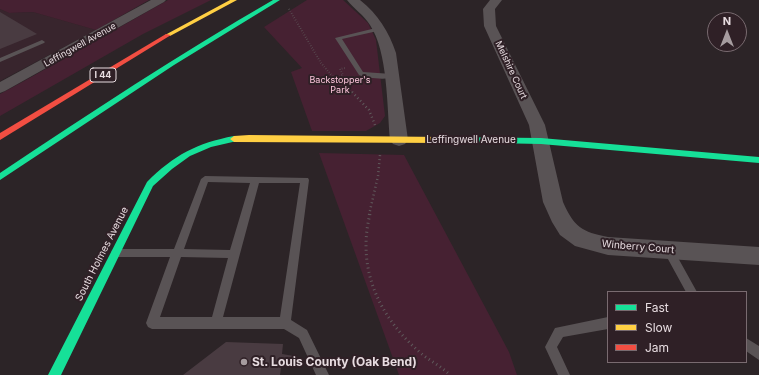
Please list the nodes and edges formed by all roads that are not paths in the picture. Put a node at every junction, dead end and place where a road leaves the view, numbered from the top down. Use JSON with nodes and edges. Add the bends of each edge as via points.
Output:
{"nodes":[{"id":1,"x":160,"y":0,"type":"edge"},
{"id":2,"x":234,"y":0,"type":"edge"},
{"id":3,"x":277,"y":0,"type":"edge"},
{"id":4,"x":353,"y":0,"type":"edge"},
{"id":5,"x":496,"y":0,"type":"edge"},
{"id":6,"x":380,"y":29,"type":"junction"},
{"id":7,"x":42,"y":42,"type":"dead end"},
{"id":8,"x":0,"y":60,"type":"edge"},
{"id":9,"x":392,"y":76,"type":"junction"},
{"id":10,"x":0,"y":88,"type":"edge"},
{"id":11,"x":108,"y":104,"type":"junction"},
{"id":12,"x":0,"y":138,"type":"edge"},
{"id":13,"x":399,"y":140,"type":"junction"},
{"id":14,"x":541,"y":141,"type":"junction"},
{"id":15,"x":184,"y":153,"type":"joint"},
{"id":16,"x":759,"y":160,"type":"edge"},
{"id":17,"x":36,"y":164,"type":"dead end"},
{"id":18,"x":0,"y":177,"type":"edge"},
{"id":19,"x":255,"y":180,"type":"junction"},
{"id":20,"x":668,"y":250,"type":"junction"},
{"id":21,"x":115,"y":252,"type":"junction"},
{"id":22,"x":177,"y":253,"type":"junction"},
{"id":23,"x":234,"y":254,"type":"junction"},
{"id":24,"x":759,"y":256,"type":"edge"},
{"id":25,"x":691,"y":291,"type":"edge"},
{"id":26,"x":216,"y":323,"type":"junction"},
{"id":27,"x":285,"y":323,"type":"junction"},
{"id":28,"x":607,"y":323,"type":"edge"},
{"id":29,"x":747,"y":345,"type":"edge"},
{"id":30,"x":759,"y":354,"type":"edge"},
{"id":31,"x":54,"y":375,"type":"edge"},
{"id":32,"x":323,"y":375,"type":"edge"},
{"id":33,"x":564,"y":375,"type":"edge"}],
"edges":[{"from":1,"to":10,"type":"street","name":"Leffingwell Avenue"},
{"from":2,"to":12,"type":"main road","number":"I 44","via":[[165,38]]},
{"from":3,"to":11,"type":"main road","number":"I 44","via":[[224,30]]},
{"from":4,"to":6,"type":"street","via":[[370,15]]},
{"from":5,"to":14,"type":"street","name":"Melshire Court","via":[[489,9],[490,26]]},
{"from":6,"to":9,"type":"street","via":[[390,53]]},
{"from":6,"to":9,"type":"lane","via":[[338,38],[361,74]]},
{"from":7,"to":8,"type":"lane"},
{"from":9,"to":13,"type":"street"},
{"from":11,"to":17,"type":"main road"},
{"from":11,"to":18,"type":"main road","number":"I 44"},
{"from":13,"to":14,"type":"main road","name":"Leffingwell Avenue"},
{"from":13,"to":15,"type":"main road","name":"Leffingwell Avenue","via":[[249,138],[228,140]]},
{"from":14,"to":16,"type":"main road","name":"Leffingwell Avenue"},
{"from":14,"to":20,"type":"street","name":"Winberry Court","via":[[542,159],[556,213],[562,223],[579,239],[592,243]]},
{"from":15,"to":21,"type":"main road","name":"South Holmes Avenue","via":[[160,171],[150,184]]},
{"from":19,"to":22,"type":"lane","via":[[205,179]]},
{"from":19,"to":23,"type":"lane"},
{"from":19,"to":27,"type":"lane","via":[[305,180]]},
{"from":20,"to":24,"type":"street","name":"Winberry Court"},
{"from":20,"to":25,"type":"lane"},
{"from":21,"to":22,"type":"lane"},
{"from":21,"to":31,"type":"main road","name":"South Holmes Avenue"},
{"from":22,"to":23,"type":"lane"},
{"from":22,"to":26,"type":"lane","via":[[152,323]]},
{"from":23,"to":26,"type":"lane"},
{"from":26,"to":27,"type":"lane"},
{"from":27,"to":32,"type":"lane","via":[[303,334]]},
{"from":28,"to":33,"type":"lane","via":[[558,332],[551,347]]},
{"from":29,"to":30,"type":"lane"}]}
